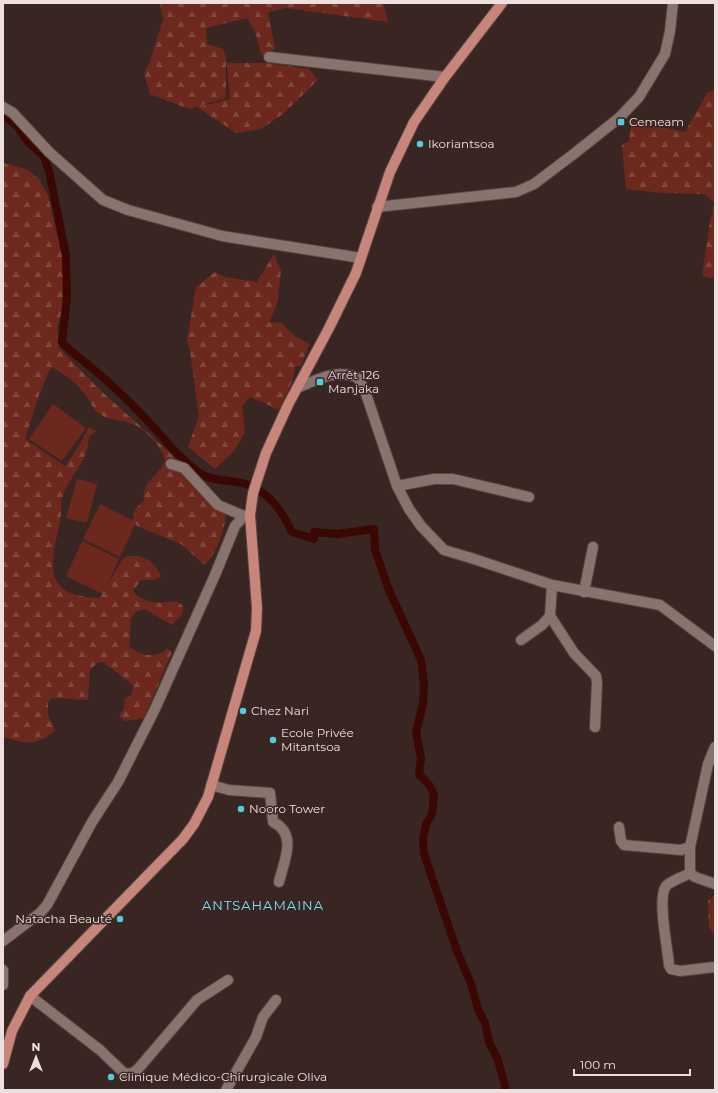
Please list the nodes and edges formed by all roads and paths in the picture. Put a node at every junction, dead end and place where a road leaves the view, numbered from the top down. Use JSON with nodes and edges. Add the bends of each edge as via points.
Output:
{"nodes":[{"id":1,"x":502,"y":3,"type":"edge"},
{"id":2,"x":673,"y":3,"type":"edge"},
{"id":3,"x":269,"y":57,"type":"dead end"},
{"id":4,"x":445,"y":77,"type":"junction"},
{"id":5,"x":3,"y":107,"type":"edge"},
{"id":6,"x":377,"y":207,"type":"junction"},
{"id":7,"x":361,"y":258,"type":"junction"},
{"id":8,"x":297,"y":388,"type":"junction"},
{"id":9,"x":171,"y":464,"type":"dead end"},
{"id":10,"x":397,"y":486,"type":"junction"},
{"id":11,"x":529,"y":497,"type":"dead end"},
{"id":12,"x":247,"y":515,"type":"junction"},
{"id":13,"x":593,"y":547,"type":"dead end"},
{"id":14,"x":552,"y":585,"type":"junction"},
{"id":15,"x":584,"y":592,"type":"junction"},
{"id":16,"x":550,"y":616,"type":"junction"},
{"id":17,"x":520,"y":640,"type":"dead end"},
{"id":18,"x":715,"y":646,"type":"edge"},
{"id":19,"x":595,"y":727,"type":"dead end"},
{"id":20,"x":715,"y":746,"type":"edge"},
{"id":21,"x":211,"y":785,"type":"junction"},
{"id":22,"x":619,"y":827,"type":"dead end"},
{"id":23,"x":690,"y":847,"type":"junction"},
{"id":24,"x":690,"y":873,"type":"junction"},
{"id":25,"x":279,"y":882,"type":"dead end"},
{"id":26,"x":715,"y":884,"type":"edge"},
{"id":27,"x":3,"y":941,"type":"edge"},
{"id":28,"x":715,"y":967,"type":"edge"},
{"id":29,"x":3,"y":970,"type":"edge"},
{"id":30,"x":228,"y":980,"type":"dead end"},
{"id":31,"x":3,"y":984,"type":"edge"},
{"id":32,"x":30,"y":996,"type":"junction"},
{"id":33,"x":276,"y":1000,"type":"dead end"},
{"id":34,"x":3,"y":1064,"type":"edge"},
{"id":35,"x":226,"y":1090,"type":"edge"}],
"edges":[{"from":1,"to":4,"type":"main road"},
{"from":2,"to":6,"type":"street","via":[[665,54],[639,97],[613,122],[534,184],[508,193]]},
{"from":3,"to":4,"type":"street"},
{"from":4,"to":6,"type":"main road","via":[[414,122],[390,172]]},
{"from":5,"to":7,"type":"street","via":[[13,113],[54,156],[103,200],[121,208],[222,236]]},
{"from":6,"to":7,"type":"main road"},
{"from":7,"to":8,"type":"main road","via":[[330,328]]},
{"from":8,"to":10,"type":"street","via":[[342,373],[358,378],[365,391]]},
{"from":8,"to":12,"type":"main road","via":[[269,446]]},
{"from":9,"to":12,"type":"street","via":[[184,468],[218,505]]},
{"from":10,"to":11,"type":"street","via":[[434,479],[453,479]]},
{"from":10,"to":14,"type":"street","via":[[424,530],[444,550]]},
{"from":12,"to":21,"type":"main road","via":[[257,608],[256,631]]},
{"from":12,"to":27,"type":"street","via":[[235,526],[155,709],[118,782],[92,822],[47,905]]},
{"from":13,"to":15,"type":"street"},
{"from":14,"to":15,"type":"street"},
{"from":14,"to":16,"type":"street"},
{"from":15,"to":18,"type":"street","via":[[660,604]]},
{"from":16,"to":17,"type":"street","via":[[542,625]]},
{"from":16,"to":19,"type":"street","via":[[574,653],[596,676]]},
{"from":20,"to":23,"type":"street","via":[[708,764]]},
{"from":21,"to":25,"type":"street","via":[[229,790],[270,793],[273,822],[283,827],[288,835]]},
{"from":21,"to":32,"type":"main road","via":[[203,807],[183,839]]},
{"from":22,"to":23,"type":"street","via":[[624,845],[681,850]]},
{"from":23,"to":24,"type":"street"},
{"from":24,"to":26,"type":"street"},
{"from":24,"to":28,"type":"street","via":[[668,884],[664,889],[663,911],[669,965],[671,969],[680,971]]},
{"from":29,"to":31,"type":"street"},
{"from":30,"to":32,"type":"street","via":[[196,1000],[131,1074],[124,1073],[100,1050]]},
{"from":32,"to":34,"type":"main road","via":[[12,1031]]},
{"from":33,"to":35,"type":"street","via":[[263,1017],[256,1037]]}]}
